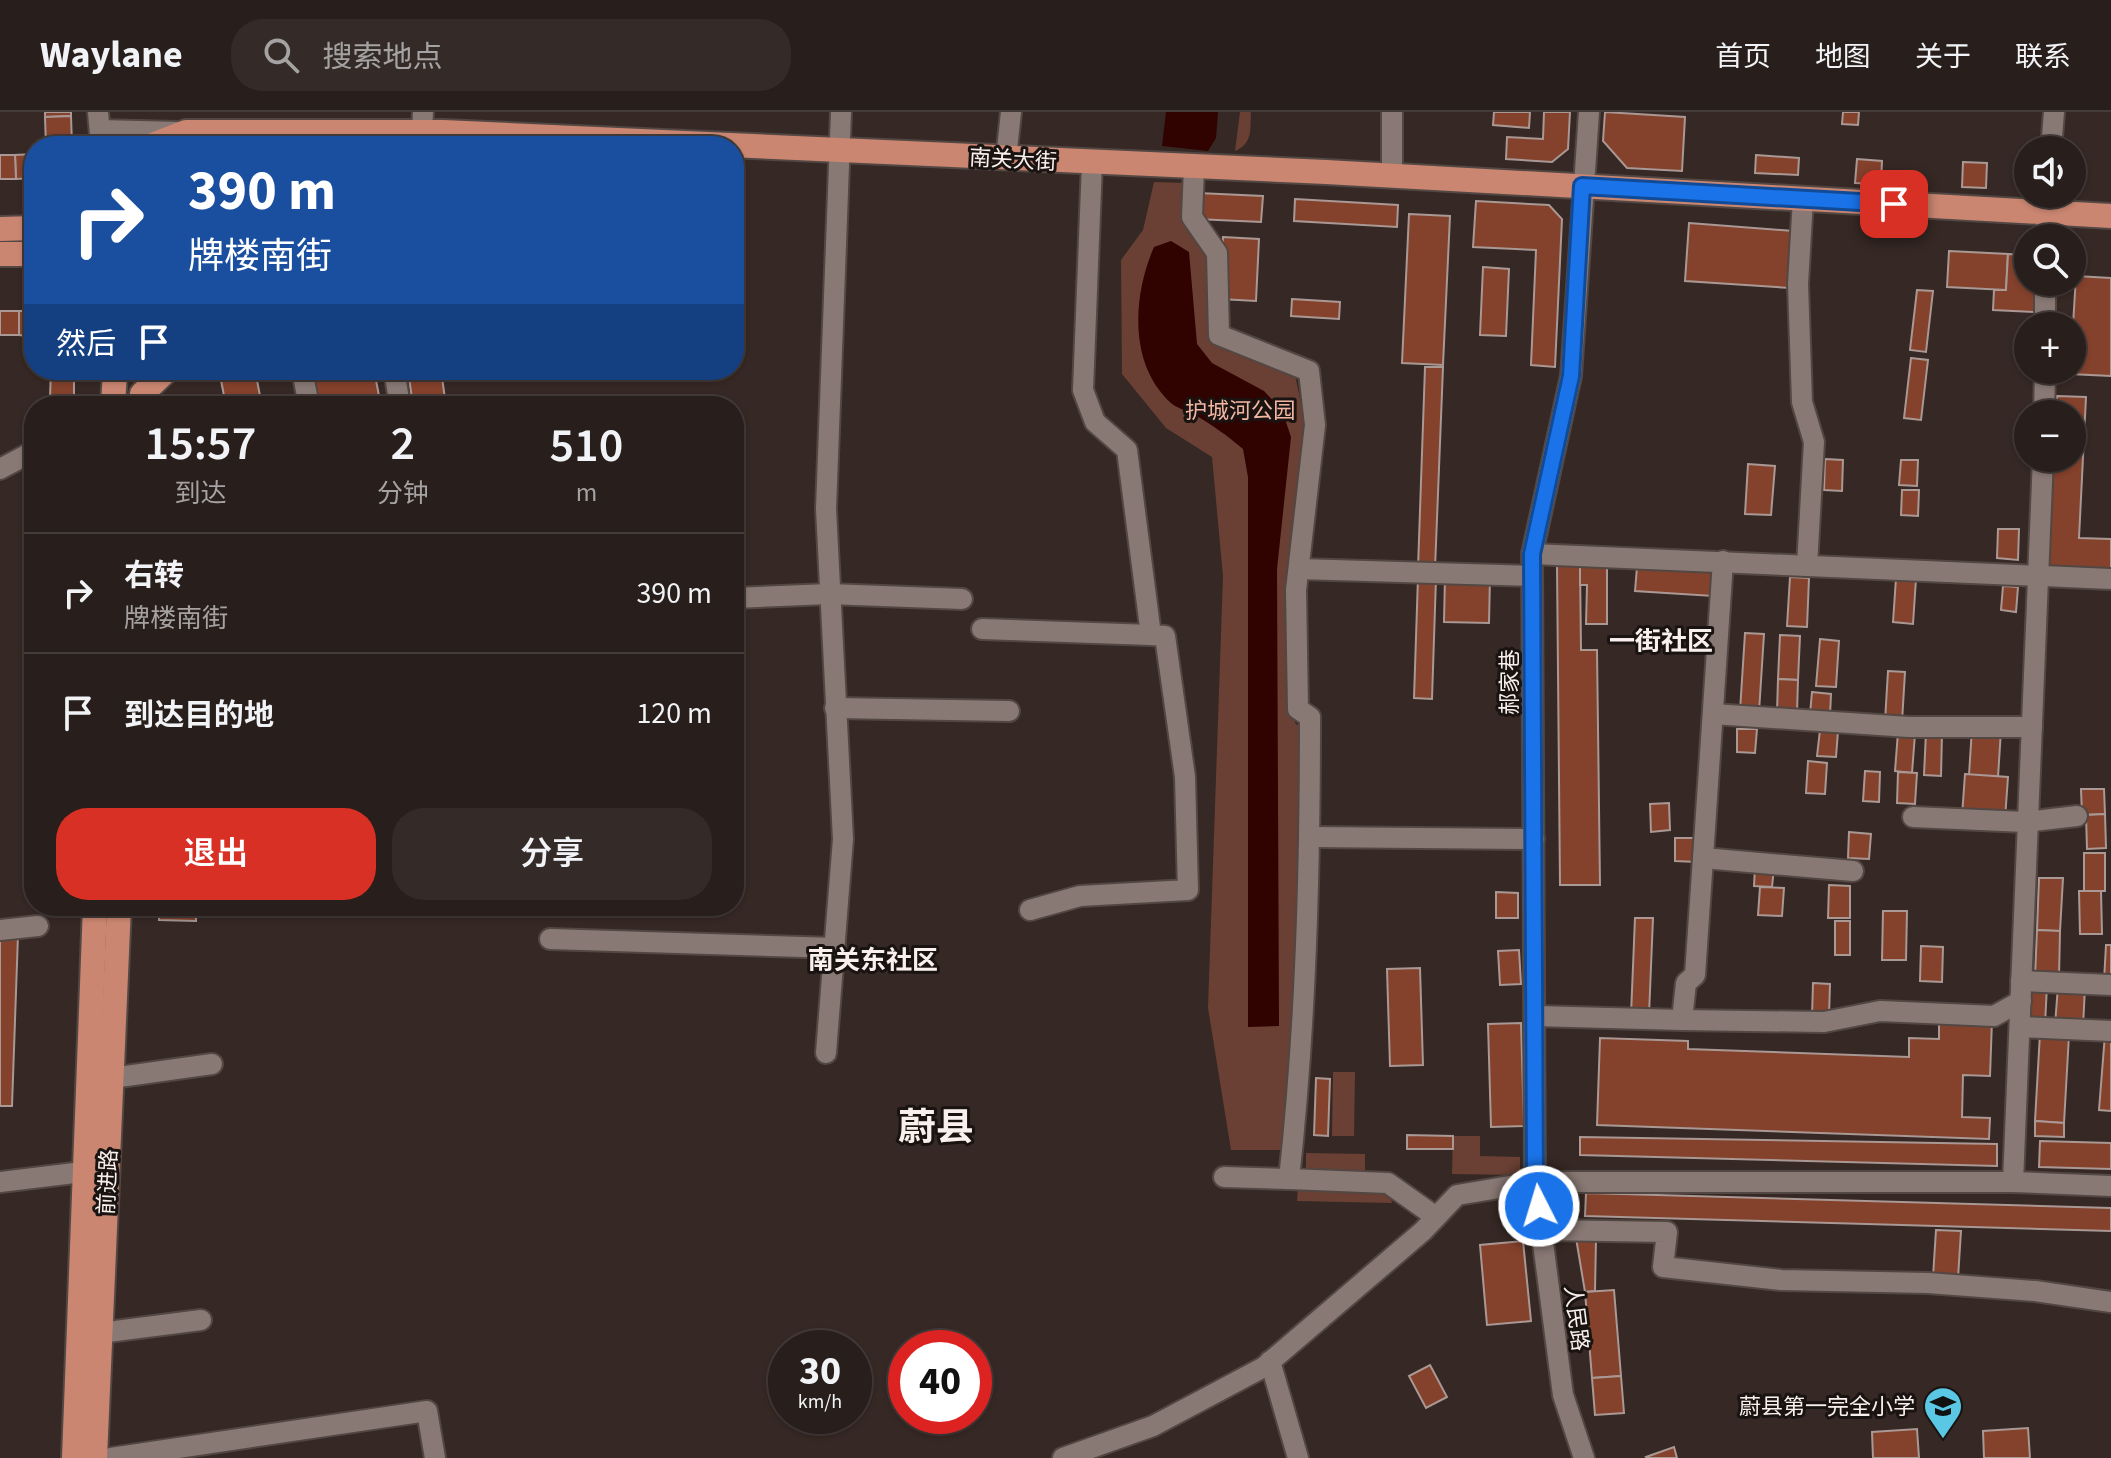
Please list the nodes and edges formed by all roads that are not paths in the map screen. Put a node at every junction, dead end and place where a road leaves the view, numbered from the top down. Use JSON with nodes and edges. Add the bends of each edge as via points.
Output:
{"nodes":[{"id":1,"x":841,"y":112,"type":"edge"},
{"id":2,"x":1011,"y":112,"type":"edge"},
{"id":3,"x":1392,"y":112,"type":"edge"},
{"id":4,"x":1589,"y":112,"type":"edge"},
{"id":5,"x":2054,"y":112,"type":"edge"},
{"id":6,"x":100,"y":129,"type":"edge"},
{"id":7,"x":428,"y":131,"type":"edge"},
{"id":8,"x":186,"y":132,"type":"junction"},
{"id":9,"x":222,"y":135,"type":"joint"},
{"id":10,"x":176,"y":136,"type":"edge"},
{"id":11,"x":531,"y":136,"type":"edge"},
{"id":12,"x":2052,"y":136,"type":"edge"},
{"id":13,"x":744,"y":146,"type":"edge"},
{"id":14,"x":839,"y":151,"type":"junction"},
{"id":15,"x":1006,"y":159,"type":"junction"},
{"id":16,"x":1092,"y":163,"type":"junction"},
{"id":17,"x":1194,"y":168,"type":"junction"},
{"id":18,"x":1392,"y":177,"type":"junction"},
{"id":19,"x":1582,"y":186,"type":"junction"},
{"id":20,"x":1803,"y":199,"type":"junction"},
{"id":21,"x":2014,"y":202,"type":"edge"},
{"id":22,"x":2071,"y":208,"type":"edge"},
{"id":23,"x":2111,"y":216,"type":"edge"},
{"id":24,"x":24,"y":228,"type":"edge"},
{"id":25,"x":0,"y":229,"type":"edge"},
{"id":26,"x":0,"y":254,"type":"edge"},
{"id":27,"x":24,"y":254,"type":"edge"},
{"id":28,"x":158,"y":380,"type":"edge"},
{"id":29,"x":144,"y":396,"type":"edge"},
{"id":30,"x":24,"y":456,"type":"edge"},
{"id":31,"x":0,"y":469,"type":"edge"},
{"id":32,"x":2042,"y":472,"type":"edge"},
{"id":33,"x":1532,"y":554,"type":"junction"},
{"id":34,"x":1723,"y":561,"type":"junction"},
{"id":35,"x":1807,"y":566,"type":"junction"},
{"id":36,"x":1299,"y":569,"type":"junction"},
{"id":37,"x":1532,"y":576,"type":"junction"},
{"id":38,"x":2038,"y":578,"type":"junction"},
{"id":39,"x":2111,"y":579,"type":"edge"},
{"id":40,"x":829,"y":594,"type":"junction"},
{"id":41,"x":744,"y":598,"type":"edge"},
{"id":42,"x":962,"y":599,"type":"dead end"},
{"id":43,"x":982,"y":629,"type":"dead end"},
{"id":44,"x":1151,"y":635,"type":"junction"},
{"id":45,"x":835,"y":708,"type":"junction"},
{"id":46,"x":1009,"y":711,"type":"dead end"},
{"id":47,"x":1713,"y":714,"type":"junction"},
{"id":48,"x":2032,"y":727,"type":"junction"},
{"id":49,"x":2077,"y":816,"type":"dead end"},
{"id":50,"x":1913,"y":817,"type":"dead end"},
{"id":51,"x":2025,"y":822,"type":"junction"},
{"id":52,"x":1310,"y":837,"type":"junction"},
{"id":53,"x":1534,"y":839,"type":"junction"},
{"id":54,"x":1703,"y":858,"type":"junction"},
{"id":55,"x":1853,"y":871,"type":"dead end"},
{"id":56,"x":1030,"y":910,"type":"dead end"},
{"id":57,"x":95,"y":916,"type":"edge"},
{"id":58,"x":119,"y":916,"type":"edge"},
{"id":59,"x":38,"y":926,"type":"dead end"},
{"id":60,"x":0,"y":930,"type":"edge"},
{"id":61,"x":550,"y":939,"type":"dead end"},
{"id":62,"x":835,"y":948,"type":"junction"},
{"id":63,"x":2111,"y":985,"type":"edge"},
{"id":64,"x":2021,"y":991,"type":"junction"},
{"id":65,"x":1535,"y":1016,"type":"junction"},
{"id":66,"x":1682,"y":1020,"type":"junction"},
{"id":67,"x":2020,"y":1027,"type":"junction"},
{"id":68,"x":2111,"y":1031,"type":"edge"},
{"id":69,"x":826,"y":1053,"type":"dead end"},
{"id":70,"x":212,"y":1064,"type":"dead end"},
{"id":71,"x":112,"y":1078,"type":"junction"},
{"id":72,"x":96,"y":1171,"type":"junction"},
{"id":73,"x":1224,"y":1177,"type":"dead end"},
{"id":74,"x":1289,"y":1179,"type":"junction"},
{"id":75,"x":0,"y":1182,"type":"edge"},
{"id":76,"x":1535,"y":1182,"type":"junction"},
{"id":77,"x":2013,"y":1182,"type":"junction"},
{"id":78,"x":2111,"y":1186,"type":"edge"},
{"id":79,"x":1436,"y":1217,"type":"junction"},
{"id":80,"x":1542,"y":1230,"type":"junction"},
{"id":81,"x":2111,"y":1302,"type":"edge"},
{"id":82,"x":201,"y":1320,"type":"dead end"},
{"id":83,"x":100,"y":1333,"type":"junction"},
{"id":84,"x":1270,"y":1361,"type":"junction"},
{"id":85,"x":74,"y":1458,"type":"edge"},
{"id":86,"x":95,"y":1458,"type":"edge"},
{"id":87,"x":111,"y":1458,"type":"edge"},
{"id":88,"x":435,"y":1458,"type":"edge"},
{"id":89,"x":1063,"y":1458,"type":"edge"},
{"id":90,"x":1298,"y":1458,"type":"edge"},
{"id":91,"x":1584,"y":1458,"type":"edge"}],
"edges":[{"from":1,"to":14,"type":"street"},
{"from":2,"to":15,"type":"street"},
{"from":3,"to":18,"type":"street"},
{"from":4,"to":19,"type":"street","name":"郝家巷"},
{"from":5,"to":12,"type":"street"},
{"from":6,"to":8,"type":"street"},
{"from":7,"to":9,"type":"main road","name":"南关大街"},
{"from":7,"to":11,"type":"main road","name":"南关大街"},
{"from":8,"to":9,"type":"main road","name":"南关大街"},
{"from":8,"to":10,"type":"main road","name":"南关大街"},
{"from":13,"to":14,"type":"main road","name":"南关大街"},
{"from":14,"to":15,"type":"main road","name":"南关大街"},
{"from":14,"to":40,"type":"street","via":[[826,509]]},
{"from":15,"to":16,"type":"main road","name":"南关大街"},
{"from":16,"to":17,"type":"main road","name":"南关大街"},
{"from":16,"to":44,"type":"street","via":[[1083,390],[1095,422],[1127,450]]},
{"from":17,"to":18,"type":"main road","name":"南关大街"},
{"from":17,"to":36,"type":"street","via":[[1192,217],[1217,253],[1219,335],[1309,371],[1315,425]]},
{"from":18,"to":19,"type":"main road","name":"南关大街"},
{"from":19,"to":20,"type":"main road","name":"南关大街"},
{"from":19,"to":33,"type":"street","name":"郝家巷","via":[[1571,376]]},
{"from":20,"to":21,"type":"main road","name":"南关大街"},
{"from":20,"to":35,"type":"street","via":[[1798,284],[1802,402],[1814,442]]},
{"from":22,"to":23,"type":"main road","name":"南关大街"},
{"from":24,"to":25,"type":"main road"},
{"from":26,"to":27,"type":"main road"},
{"from":28,"to":29,"type":"main road"},
{"from":30,"to":31,"type":"street"},
{"from":32,"to":38,"type":"street"},
{"from":33,"to":34,"type":"street"},
{"from":33,"to":37,"type":"street","name":"郝家巷"},
{"from":34,"to":35,"type":"street"},
{"from":34,"to":47,"type":"street"},
{"from":35,"to":38,"type":"street"},
{"from":36,"to":37,"type":"street"},
{"from":36,"to":52,"type":"street","via":[[1298,709],[1310,717]]},
{"from":37,"to":53,"type":"street","name":"郝家巷"},
{"from":38,"to":39,"type":"street"},
{"from":38,"to":48,"type":"street"},
{"from":40,"to":41,"type":"street"},
{"from":40,"to":42,"type":"street"},
{"from":40,"to":45,"type":"street"},
{"from":43,"to":44,"type":"street"},
{"from":44,"to":56,"type":"street","via":[[1165,636],[1185,777],[1188,890],[1080,896]]},
{"from":45,"to":46,"type":"street"},
{"from":45,"to":62,"type":"street","via":[[843,839]]},
{"from":47,"to":48,"type":"street","via":[[1909,727]]},
{"from":47,"to":54,"type":"street"},
{"from":48,"to":51,"type":"street"},
{"from":49,"to":51,"type":"street"},
{"from":50,"to":51,"type":"street"},
{"from":51,"to":64,"type":"street"},
{"from":52,"to":53,"type":"street"},
{"from":52,"to":74,"type":"street","via":[[1299,1092]]},
{"from":53,"to":65,"type":"street","name":"郝家巷"},
{"from":54,"to":55,"type":"street"},
{"from":54,"to":66,"type":"street","via":[[1695,975],[1686,983]]},
{"from":57,"to":72,"type":"main road","name":"前进路"},
{"from":58,"to":71,"type":"main road","name":"前进路"},
{"from":59,"to":60,"type":"street"},
{"from":61,"to":62,"type":"street"},
{"from":62,"to":69,"type":"street"},
{"from":63,"to":64,"type":"street"},
{"from":64,"to":66,"type":"street","via":[[1994,1016],[1880,1011],[1824,1022]]},
{"from":64,"to":67,"type":"street"},
{"from":65,"to":66,"type":"street"},
{"from":65,"to":76,"type":"street","name":"郝家巷"},
{"from":67,"to":68,"type":"street"},
{"from":67,"to":77,"type":"street"},
{"from":70,"to":71,"type":"street"},
{"from":71,"to":72,"type":"main road","name":"前进路"},
{"from":72,"to":75,"type":"street"},
{"from":72,"to":83,"type":"main road","name":"前进路"},
{"from":72,"to":85,"type":"main road","name":"前进路"},
{"from":73,"to":74,"type":"street"},
{"from":74,"to":79,"type":"street","via":[[1388,1183]]},
{"from":76,"to":77,"type":"street"},
{"from":76,"to":79,"type":"street","via":[[1457,1195]]},
{"from":76,"to":80,"type":"street","name":"人民路"},
{"from":77,"to":78,"type":"street"},
{"from":79,"to":84,"type":"street"},
{"from":80,"to":81,"type":"street","via":[[1667,1232],[1663,1267],[1781,1280],[2035,1291]]},
{"from":80,"to":91,"type":"street","name":"人民路","via":[[1563,1395]]},
{"from":82,"to":83,"type":"street"},
{"from":83,"to":86,"type":"main road","name":"前进路"},
{"from":84,"to":89,"type":"street","via":[[1153,1426]]},
{"from":84,"to":90,"type":"street"},
{"from":87,"to":88,"type":"street","via":[[427,1411]]}]}
